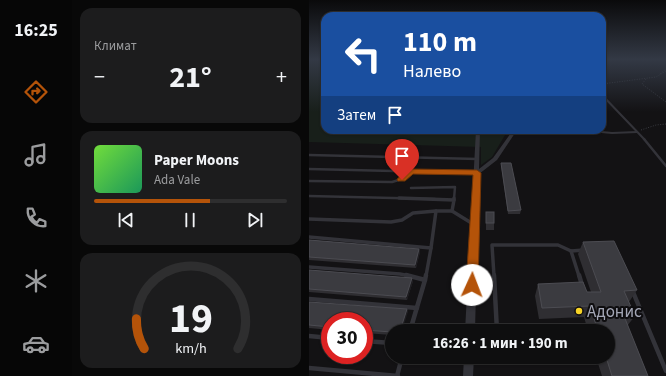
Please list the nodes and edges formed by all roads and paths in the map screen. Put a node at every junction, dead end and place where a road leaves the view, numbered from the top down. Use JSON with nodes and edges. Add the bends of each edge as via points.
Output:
{"nodes":[{"id":1,"x":650,"y":77,"type":"junction"},
{"id":2,"x":657,"y":77,"type":"edge"},
{"id":3,"x":606,"y":83,"type":"edge"},
{"id":4,"x":606,"y":99,"type":"edge"},
{"id":5,"x":666,"y":102,"type":"edge"},
{"id":6,"x":666,"y":124,"type":"edge"},
{"id":7,"x":606,"y":132,"type":"edge"},
{"id":8,"x":637,"y":132,"type":"junction"},
{"id":9,"x":478,"y":134,"type":"edge"},
{"id":10,"x":512,"y":134,"type":"edge"},
{"id":11,"x":309,"y":155,"type":"edge"},
{"id":12,"x":478,"y":159,"type":"junction"},
{"id":13,"x":666,"y":166,"type":"edge"},
{"id":14,"x":309,"y":169,"type":"edge"},
{"id":15,"x":410,"y":172,"type":"junction"},
{"id":16,"x":477,"y":173,"type":"junction"},
{"id":17,"x":309,"y":181,"type":"edge"},
{"id":18,"x":411,"y":188,"type":"dead end"},
{"id":19,"x":309,"y":196,"type":"edge"},
{"id":20,"x":453,"y":200,"type":"junction"},
{"id":21,"x":436,"y":211,"type":"junction"},
{"id":22,"x":452,"y":211,"type":"junction"},
{"id":23,"x":309,"y":218,"type":"edge"},
{"id":24,"x":474,"y":224,"type":"junction"},
{"id":25,"x":309,"y":237,"type":"edge"},
{"id":26,"x":431,"y":248,"type":"junction"},
{"id":27,"x":593,"y":250,"type":"edge"},
{"id":28,"x":571,"y":251,"type":"junction"},
{"id":29,"x":309,"y":267,"type":"edge"},
{"id":30,"x":425,"y":280,"type":"junction"},
{"id":31,"x":629,"y":285,"type":"edge"},
{"id":32,"x":583,"y":286,"type":"edge"},
{"id":33,"x":309,"y":299,"type":"edge"},
{"id":34,"x":417,"y":308,"type":"junction"},
{"id":35,"x":412,"y":324,"type":"edge"},
{"id":36,"x":470,"y":324,"type":"edge"},
{"id":37,"x":497,"y":324,"type":"edge"},
{"id":38,"x":309,"y":336,"type":"edge"},
{"id":39,"x":321,"y":337,"type":"edge"},
{"id":40,"x":373,"y":341,"type":"edge"},
{"id":41,"x":385,"y":342,"type":"edge"},
{"id":42,"x":400,"y":364,"type":"edge"},
{"id":43,"x":469,"y":364,"type":"edge"},
{"id":44,"x":309,"y":368,"type":"edge"},
{"id":45,"x":666,"y":371,"type":"edge"},
{"id":46,"x":397,"y":376,"type":"edge"},
{"id":47,"x":468,"y":376,"type":"edge"}],
"edges":[{"from":1,"to":2,"type":"path"},
{"from":1,"to":3,"type":"path"},
{"from":1,"to":5,"type":"path","via":[[642,84]]},
{"from":4,"to":8,"type":"lane"},
{"from":6,"to":8,"type":"path"},
{"from":7,"to":8,"type":"lane"},
{"from":8,"to":13,"type":"lane"},
{"from":9,"to":12,"type":"street"},
{"from":10,"to":16,"type":"street","via":[[495,159]]},
{"from":11,"to":12,"type":"lane"},
{"from":12,"to":16,"type":"street"},
{"from":14,"to":15,"type":"lane"},
{"from":15,"to":16,"type":"lane"},
{"from":15,"to":17,"type":"lane","via":[[402,180],[392,182]]},
{"from":16,"to":24,"type":"street"},
{"from":18,"to":20,"type":"lane","via":[[455,187]]},
{"from":19,"to":20,"type":"lane"},
{"from":20,"to":22,"type":"lane"},
{"from":21,"to":22,"type":"lane"},
{"from":21,"to":23,"type":"lane","via":[[413,213],[402,220],[391,222]]},
{"from":21,"to":26,"type":"lane"},
{"from":22,"to":24,"type":"lane"},
{"from":24,"to":36,"type":"street"},
{"from":25,"to":26,"type":"lane"},
{"from":26,"to":30,"type":"lane"},
{"from":27,"to":28,"type":"lane"},
{"from":28,"to":32,"type":"lane"},
{"from":28,"to":37,"type":"lane","via":[[558,245],[492,246]]},
{"from":29,"to":30,"type":"lane","via":[[400,274]]},
{"from":30,"to":34,"type":"lane"},
{"from":31,"to":45,"type":"lane"},
{"from":33,"to":34,"type":"lane"},
{"from":34,"to":35,"type":"lane"},
{"from":38,"to":39,"type":"lane"},
{"from":40,"to":41,"type":"lane"},
{"from":42,"to":46,"type":"lane"},
{"from":43,"to":47,"type":"street"},
{"from":44,"to":46,"type":"lane"}]}
